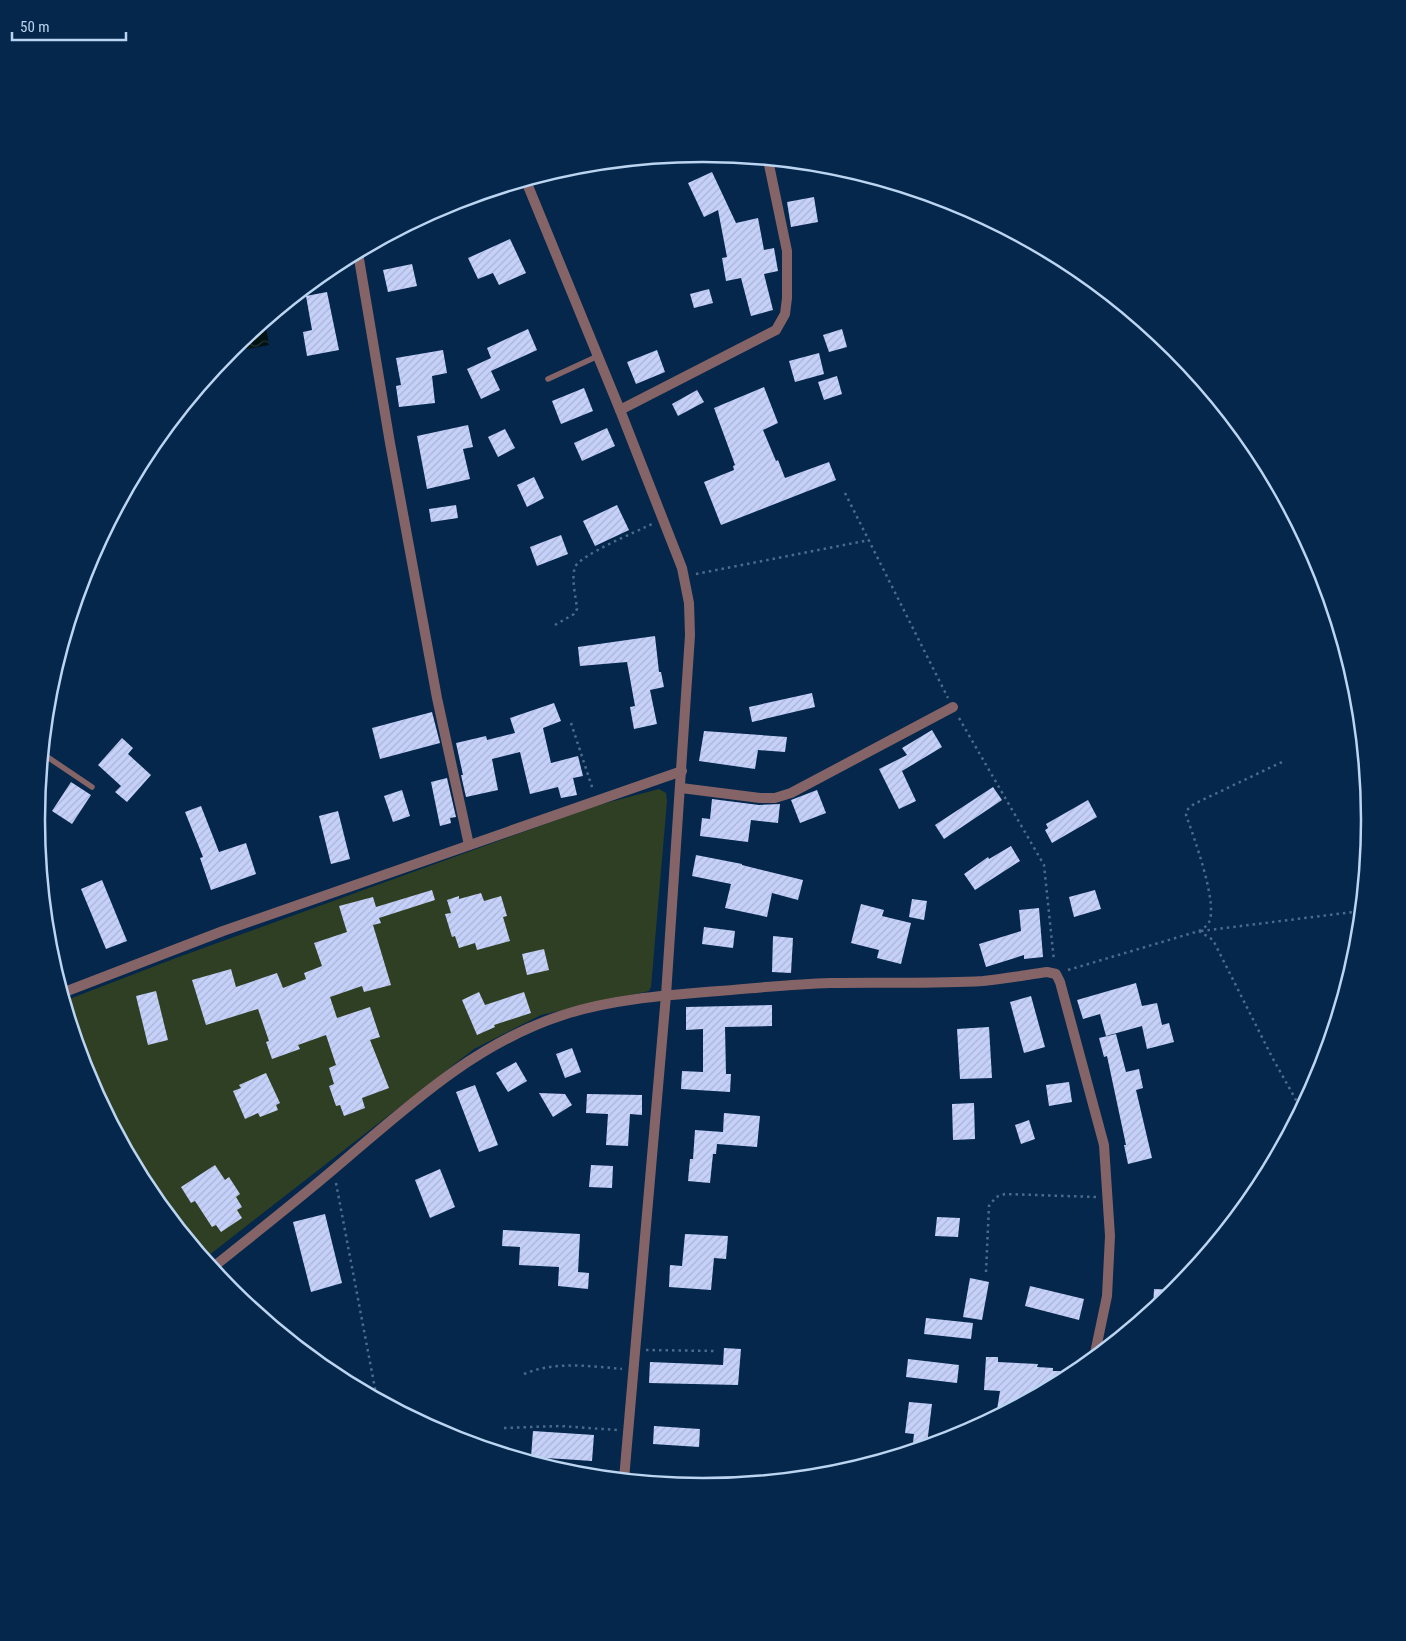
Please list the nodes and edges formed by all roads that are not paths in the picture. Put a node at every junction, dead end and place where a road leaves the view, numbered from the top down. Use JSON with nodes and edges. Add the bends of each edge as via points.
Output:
{"nodes":[{"id":1,"x":769,"y":166,"type":"edge"},
{"id":2,"x":528,"y":186,"type":"edge"},
{"id":3,"x":359,"y":260,"type":"edge"},
{"id":4,"x":598,"y":356,"type":"junction"},
{"id":5,"x":548,"y":379,"type":"dead end"},
{"id":6,"x":620,"y":410,"type":"junction"},
{"id":7,"x":953,"y":707,"type":"road end"},
{"id":8,"x":48,"y":758,"type":"edge"},
{"id":9,"x":682,"y":771,"type":"junction"},
{"id":10,"x":92,"y":787,"type":"dead end"},
{"id":11,"x":681,"y":788,"type":"junction"},
{"id":12,"x":469,"y":845,"type":"junction"},
{"id":13,"x":67,"y":991,"type":"edge"},
{"id":14,"x":666,"y":995,"type":"junction"},
{"id":15,"x":217,"y":1264,"type":"edge"},
{"id":16,"x":1096,"y":1349,"type":"edge"},
{"id":17,"x":625,"y":1474,"type":"edge"}],
"edges":[{"from":1,"to":6,"type":"street","via":[[787,251],[785,314],[776,330]]},
{"from":2,"to":4,"type":"street"},
{"from":3,"to":12,"type":"street","via":[[435,688]]},
{"from":4,"to":5,"type":"lane"},
{"from":4,"to":6,"type":"street"},
{"from":6,"to":9,"type":"street","via":[[682,568],[689,603]]},
{"from":7,"to":11,"type":"street","via":[[791,793],[775,798]]},
{"from":8,"to":10,"type":"lane"},
{"from":9,"to":11,"type":"street"},
{"from":9,"to":12,"type":"street"},
{"from":11,"to":14,"type":"street"},
{"from":12,"to":13,"type":"street","via":[[223,931]]},
{"from":14,"to":15,"type":"street","via":[[563,1015],[492,1047],[413,1101],[334,1170]]},
{"from":14,"to":16,"type":"street","via":[[828,983],[919,984],[1047,972],[1056,974],[1104,1144],[1110,1236],[1108,1296]]},
{"from":14,"to":17,"type":"street"}]}
